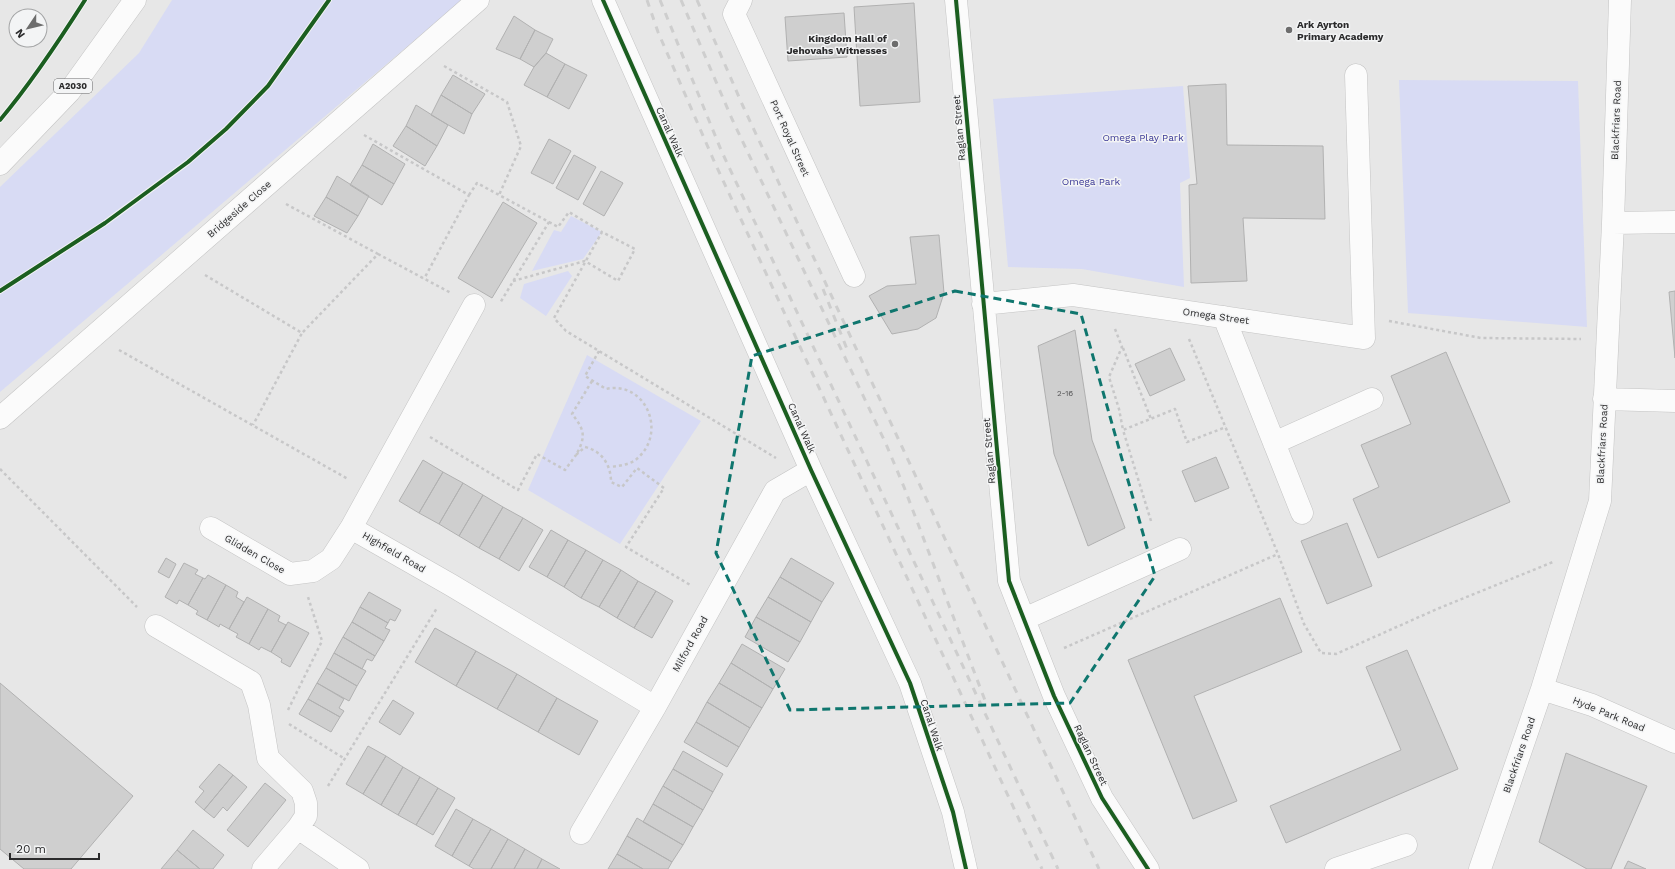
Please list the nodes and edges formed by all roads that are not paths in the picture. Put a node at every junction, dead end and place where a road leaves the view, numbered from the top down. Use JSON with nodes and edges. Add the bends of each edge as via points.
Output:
{"nodes":[{"id":1,"x":135,"y":0,"type":"edge"},
{"id":2,"x":478,"y":0,"type":"edge"},
{"id":3,"x":603,"y":0,"type":"edge"},
{"id":4,"x":956,"y":0,"type":"edge"},
{"id":5,"x":1620,"y":0,"type":"edge"},
{"id":6,"x":739,"y":1,"type":"edge"},
{"id":7,"x":1356,"y":75,"type":"dead end"},
{"id":8,"x":0,"y":164,"type":"edge"},
{"id":9,"x":1675,"y":222,"type":"edge"},
{"id":10,"x":1613,"y":223,"type":"junction"},
{"id":11,"x":854,"y":276,"type":"dead end"},
{"id":12,"x":983,"y":304,"type":"junction"},
{"id":13,"x":474,"y":305,"type":"road end"},
{"id":14,"x":1224,"y":317,"type":"junction"},
{"id":15,"x":1372,"y":399,"type":"dead end"},
{"id":16,"x":1604,"y":399,"type":"junction"},
{"id":17,"x":1675,"y":401,"type":"edge"},
{"id":18,"x":0,"y":418,"type":"edge"},
{"id":19,"x":1274,"y":443,"type":"junction"},
{"id":20,"x":811,"y":470,"type":"junction"},
{"id":21,"x":1302,"y":513,"type":"dead end"},
{"id":22,"x":211,"y":528,"type":"dead end"},
{"id":23,"x":351,"y":528,"type":"junction"},
{"id":24,"x":1180,"y":549,"type":"dead end"},
{"id":25,"x":1024,"y":619,"type":"junction"},
{"id":26,"x":156,"y":626,"type":"road end"},
{"id":27,"x":1542,"y":689,"type":"junction"},
{"id":28,"x":655,"y":707,"type":"junction"},
{"id":29,"x":1675,"y":742,"type":"edge"},
{"id":30,"x":298,"y":828,"type":"junction"},
{"id":31,"x":581,"y":833,"type":"dead end"},
{"id":32,"x":1406,"y":845,"type":"dead end"},
{"id":33,"x":263,"y":869,"type":"edge"},
{"id":34,"x":358,"y":869,"type":"edge"},
{"id":35,"x":966,"y":869,"type":"edge"},
{"id":36,"x":1148,"y":869,"type":"edge"},
{"id":37,"x":1336,"y":869,"type":"edge"},
{"id":38,"x":1480,"y":869,"type":"edge"}],
"edges":[{"from":1,"to":8,"type":"street","number":"A2030","via":[[69,92]]},
{"from":2,"to":18,"type":"street","name":"Bridgeside Close"},
{"from":3,"to":20,"type":"street","name":"Canal Walk"},
{"from":4,"to":12,"type":"street","name":"Raglan Street"},
{"from":5,"to":10,"type":"street","name":"Blackfriars Road"},
{"from":6,"to":11,"type":"street","name":"Port Royal Street","via":[[734,14]]},
{"from":7,"to":14,"type":"street","name":"Omega Street","via":[[1364,338]]},
{"from":9,"to":10,"type":"street"},
{"from":10,"to":16,"type":"street","name":"Blackfriars Road"},
{"from":12,"to":14,"type":"street","name":"Omega Street","via":[[1074,296]]},
{"from":12,"to":25,"type":"street","name":"Raglan Street","via":[[1009,581]]},
{"from":13,"to":23,"type":"street","name":"Highfield Road"},
{"from":14,"to":19,"type":"street"},
{"from":15,"to":19,"type":"street"},
{"from":16,"to":17,"type":"street"},
{"from":16,"to":27,"type":"street","name":"Blackfriars Road","via":[[1600,501]]},
{"from":19,"to":21,"type":"street"},
{"from":20,"to":28,"type":"street","name":"Milford Road","via":[[774,491]]},
{"from":20,"to":35,"type":"street","name":"Canal Walk","via":[[910,683],[953,812]]},
{"from":22,"to":23,"type":"street","name":"Glidden Close","via":[[290,574],[313,571],[331,559]]},
{"from":23,"to":28,"type":"street","name":"Highfield Road"},
{"from":24,"to":25,"type":"street"},
{"from":25,"to":36,"type":"street","name":"Raglan Street","via":[[1054,696],[1102,798]]},
{"from":26,"to":30,"type":"street","via":[[251,682],[259,705],[268,758],[292,779],[302,791],[306,803],[306,816]]},
{"from":27,"to":29,"type":"street","name":"Hyde Park Road","via":[[1592,705]]},
{"from":27,"to":38,"type":"street","name":"Blackfriars Road"},
{"from":28,"to":31,"type":"street","name":"Milford Road"},
{"from":30,"to":33,"type":"street"},
{"from":30,"to":34,"type":"street"},
{"from":32,"to":37,"type":"street"}]}
